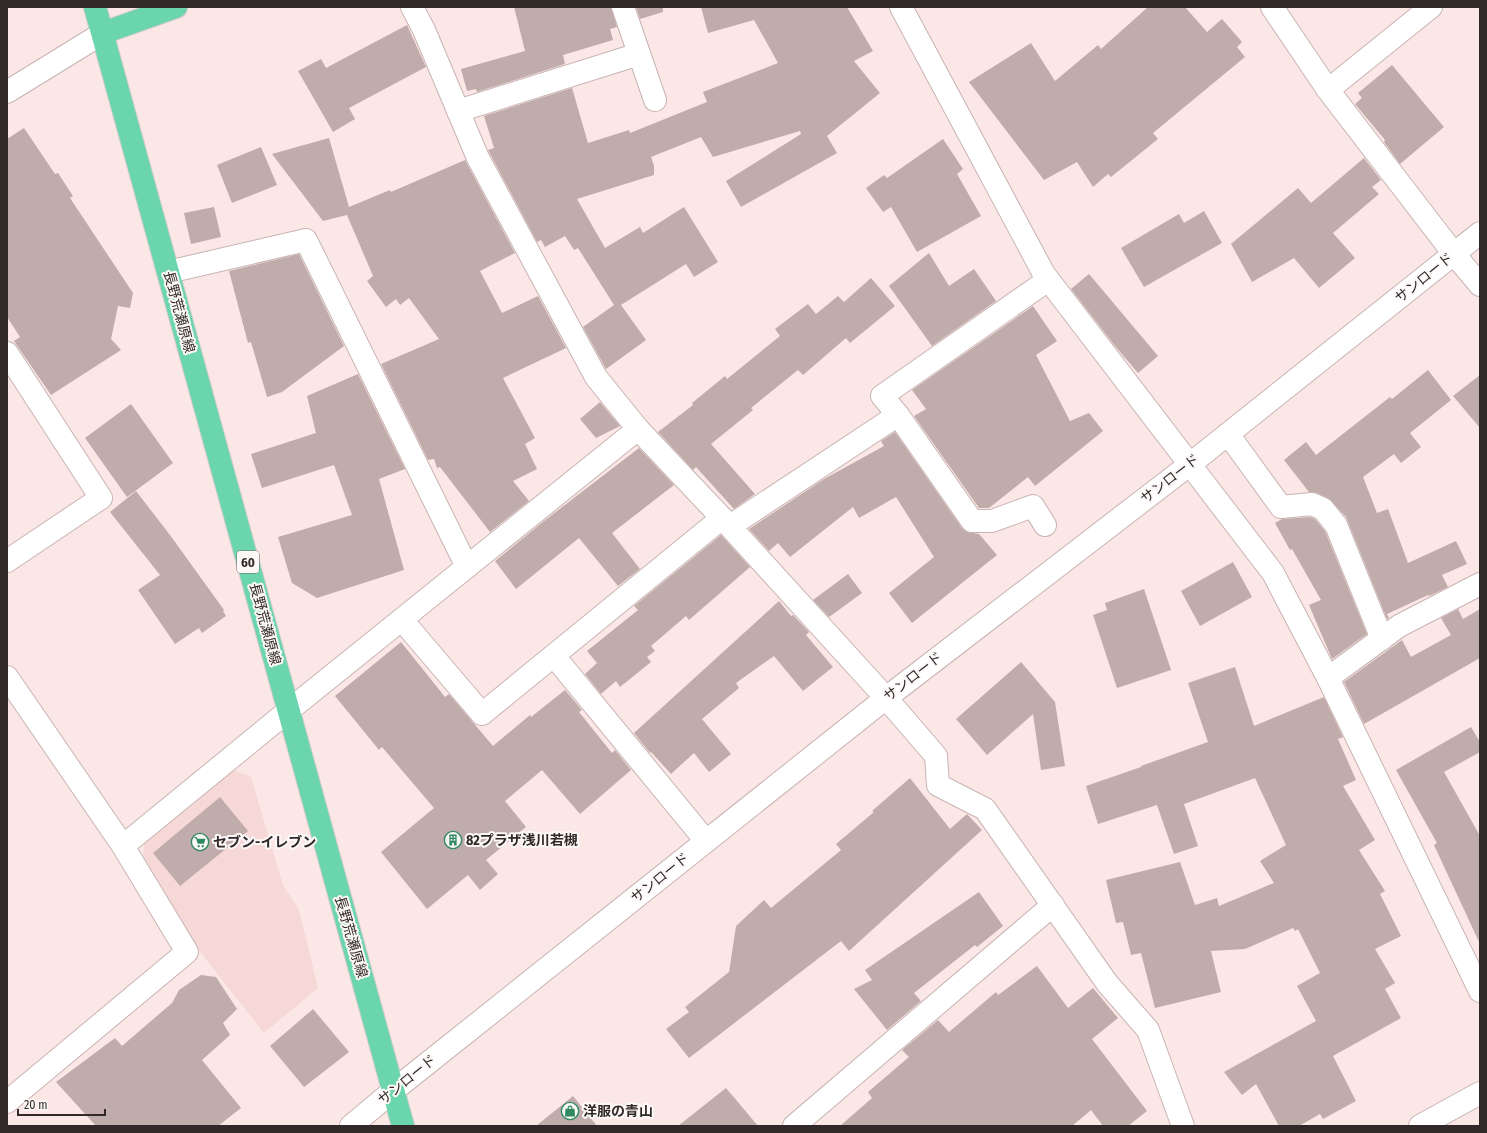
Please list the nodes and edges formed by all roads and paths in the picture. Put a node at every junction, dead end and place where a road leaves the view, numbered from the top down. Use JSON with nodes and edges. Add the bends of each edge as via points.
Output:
{"nodes":[{"id":1,"x":95,"y":7,"type":"edge"},
{"id":2,"x":176,"y":7,"type":"edge"},
{"id":3,"x":412,"y":7,"type":"edge"},
{"id":4,"x":622,"y":7,"type":"edge"},
{"id":5,"x":901,"y":7,"type":"edge"},
{"id":6,"x":1272,"y":7,"type":"edge"},
{"id":7,"x":1431,"y":7,"type":"edge"},
{"id":8,"x":103,"y":33,"type":"junction"},
{"id":9,"x":639,"y":54,"type":"junction"},
{"id":10,"x":1328,"y":90,"type":"junction"},
{"id":11,"x":7,"y":92,"type":"edge"},
{"id":12,"x":655,"y":100,"type":"dead end"},
{"id":13,"x":458,"y":111,"type":"junction"},
{"id":14,"x":1480,"y":233,"type":"edge"},
{"id":15,"x":1454,"y":254,"type":"junction"},
{"id":16,"x":168,"y":272,"type":"junction"},
{"id":17,"x":1048,"y":280,"type":"junction"},
{"id":18,"x":1480,"y":285,"type":"edge"},
{"id":19,"x":7,"y":353,"type":"edge"},
{"id":20,"x":898,"y":415,"type":"junction"},
{"id":21,"x":638,"y":429,"type":"junction"},
{"id":22,"x":1228,"y":434,"type":"junction"},
{"id":23,"x":1190,"y":465,"type":"junction"},
{"id":24,"x":726,"y":522,"type":"junction"},
{"id":25,"x":1045,"y":525,"type":"dead end"},
{"id":26,"x":7,"y":561,"type":"edge"},
{"id":27,"x":466,"y":567,"type":"junction"},
{"id":28,"x":1480,"y":584,"type":"edge"},
{"id":29,"x":402,"y":620,"type":"junction"},
{"id":30,"x":1382,"y":639,"type":"junction"},
{"id":31,"x":554,"y":656,"type":"junction"},
{"id":32,"x":7,"y":677,"type":"edge"},
{"id":33,"x":1328,"y":678,"type":"junction"},
{"id":34,"x":886,"y":698,"type":"junction"},
{"id":35,"x":288,"y":711,"type":"junction"},
{"id":36,"x":706,"y":841,"type":"junction"},
{"id":37,"x":124,"y":846,"type":"junction"},
{"id":38,"x":1053,"y":905,"type":"junction"},
{"id":39,"x":1480,"y":991,"type":"edge"},
{"id":40,"x":394,"y":1090,"type":"junction"},
{"id":41,"x":1480,"y":1093,"type":"edge"},
{"id":42,"x":7,"y":1102,"type":"edge"},
{"id":43,"x":351,"y":1126,"type":"edge"},
{"id":44,"x":403,"y":1126,"type":"edge"},
{"id":45,"x":794,"y":1126,"type":"edge"},
{"id":46,"x":1183,"y":1126,"type":"edge"},
{"id":47,"x":1420,"y":1126,"type":"edge"}],
"edges":[{"from":1,"to":8,"type":"main road","name":"長野荒瀬原線","number":"60"},
{"from":2,"to":8,"type":"main road"},
{"from":3,"to":13,"type":"street"},
{"from":4,"to":9,"type":"street"},
{"from":5,"to":17,"type":"street"},
{"from":6,"to":10,"type":"street"},
{"from":7,"to":10,"type":"street"},
{"from":8,"to":11,"type":"street"},
{"from":8,"to":16,"type":"main road","name":"長野荒瀬原線","number":"60"},
{"from":9,"to":12,"type":"street"},
{"from":9,"to":13,"type":"street"},
{"from":10,"to":15,"type":"street"},
{"from":13,"to":21,"type":"street","via":[[478,158],[596,377]]},
{"from":14,"to":15,"type":"street","name":"サンロード"},
{"from":15,"to":18,"type":"street"},
{"from":15,"to":22,"type":"street","name":"サンロード"},
{"from":16,"to":27,"type":"street","via":[[306,240]]},
{"from":16,"to":35,"type":"main road","name":"長野荒瀬原線","number":"60"},
{"from":17,"to":20,"type":"street","via":[[882,396]]},
{"from":17,"to":23,"type":"street"},
{"from":19,"to":26,"type":"street","via":[[101,498]]},
{"from":20,"to":24,"type":"street"},
{"from":20,"to":25,"type":"street","via":[[972,521],[992,521],[1033,506]]},
{"from":21,"to":24,"type":"street"},
{"from":21,"to":27,"type":"street"},
{"from":22,"to":23,"type":"street","name":"サンロード"},
{"from":22,"to":30,"type":"street","via":[[1281,507],[1312,504],[1323,508],[1328,514],[1336,525]]},
{"from":23,"to":33,"type":"street","via":[[1273,573]]},
{"from":23,"to":34,"type":"street","name":"サンロード"},
{"from":24,"to":31,"type":"street"},
{"from":24,"to":34,"type":"street"},
{"from":27,"to":29,"type":"street"},
{"from":28,"to":30,"type":"street","via":[[1399,626]]},
{"from":29,"to":31,"type":"street","via":[[482,714]]},
{"from":29,"to":35,"type":"street"},
{"from":30,"to":33,"type":"street"},
{"from":31,"to":36,"type":"street"},
{"from":32,"to":37,"type":"street"},
{"from":33,"to":39,"type":"street"},
{"from":34,"to":36,"type":"street","name":"サンロード"},
{"from":34,"to":38,"type":"street","via":[[936,756],[938,785],[985,809]]},
{"from":35,"to":37,"type":"street"},
{"from":35,"to":40,"type":"main road","name":"長野荒瀬原線","number":"60"},
{"from":36,"to":40,"type":"street","name":"サンロード"},
{"from":37,"to":42,"type":"street","via":[[187,952]]},
{"from":38,"to":45,"type":"street"},
{"from":38,"to":46,"type":"street","via":[[1107,983],[1148,1030]]},
{"from":40,"to":43,"type":"street","name":"サンロード"},
{"from":40,"to":44,"type":"main road","name":"長野荒瀬原線","number":"60"},
{"from":41,"to":47,"type":"street"}]}
